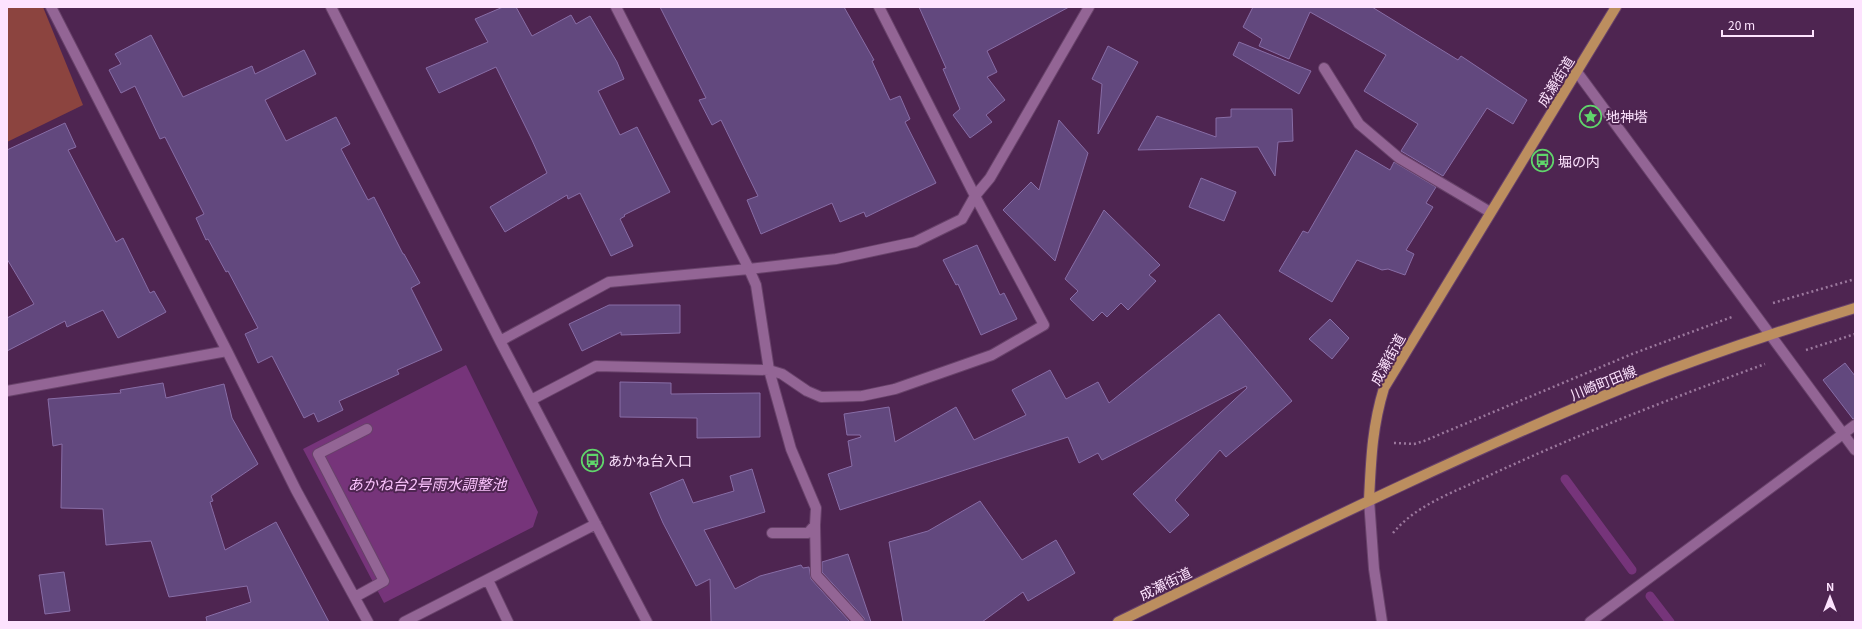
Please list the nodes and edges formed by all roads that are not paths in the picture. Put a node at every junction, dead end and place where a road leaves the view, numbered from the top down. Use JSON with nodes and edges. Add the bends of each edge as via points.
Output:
{"nodes":[{"id":1,"x":51,"y":7,"type":"edge"},
{"id":2,"x":331,"y":7,"type":"edge"},
{"id":3,"x":616,"y":7,"type":"edge"},
{"id":4,"x":879,"y":7,"type":"edge"},
{"id":5,"x":1089,"y":7,"type":"edge"},
{"id":6,"x":1616,"y":7,"type":"edge"},
{"id":7,"x":1324,"y":68,"type":"dead end"},
{"id":8,"x":1577,"y":72,"type":"junction"},
{"id":9,"x":975,"y":196,"type":"junction"},
{"id":10,"x":1490,"y":212,"type":"junction"},
{"id":11,"x":749,"y":269,"type":"junction"},
{"id":12,"x":1855,"y":308,"type":"edge"},
{"id":13,"x":1770,"y":334,"type":"junction"},
{"id":14,"x":500,"y":341,"type":"junction"},
{"id":15,"x":227,"y":350,"type":"junction"},
{"id":16,"x":769,"y":370,"type":"junction"},
{"id":17,"x":7,"y":391,"type":"edge"},
{"id":18,"x":531,"y":400,"type":"junction"},
{"id":19,"x":1855,"y":425,"type":"edge"},
{"id":20,"x":367,"y":429,"type":"dead end"},
{"id":21,"x":1843,"y":434,"type":"junction"},
{"id":22,"x":1855,"y":450,"type":"edge"},
{"id":23,"x":1369,"y":500,"type":"junction"},
{"id":24,"x":596,"y":524,"type":"junction"},
{"id":25,"x":815,"y":525,"type":"junction"},
{"id":26,"x":772,"y":532,"type":"dead end"},
{"id":27,"x":488,"y":580,"type":"junction"},
{"id":28,"x":355,"y":597,"type":"junction"},
{"id":29,"x":368,"y":622,"type":"edge"},
{"id":30,"x":404,"y":622,"type":"edge"},
{"id":31,"x":508,"y":622,"type":"edge"},
{"id":32,"x":646,"y":622,"type":"edge"},
{"id":33,"x":859,"y":622,"type":"edge"},
{"id":34,"x":1118,"y":622,"type":"edge"},
{"id":35,"x":1382,"y":622,"type":"edge"},
{"id":36,"x":1590,"y":622,"type":"edge"}],
"edges":[{"from":1,"to":15,"type":"street"},
{"from":2,"to":14,"type":"street"},
{"from":3,"to":11,"type":"street"},
{"from":4,"to":9,"type":"street"},
{"from":5,"to":9,"type":"street","via":[[990,178]]},
{"from":6,"to":8,"type":"main road","name":"成瀬街道"},
{"from":7,"to":10,"type":"street","via":[[1359,124],[1399,158]]},
{"from":8,"to":10,"type":"main road","name":"成瀬街道"},
{"from":8,"to":13,"type":"street"},
{"from":9,"to":11,"type":"street","via":[[962,219],[915,242],[836,259]]},
{"from":9,"to":16,"type":"street","via":[[1044,325],[992,354],[895,389],[862,396],[821,397],[782,374]]},
{"from":10,"to":23,"type":"main road","name":"成瀬街道","via":[[1384,388],[1373,434]]},
{"from":11,"to":14,"type":"street","via":[[609,282]]},
{"from":11,"to":16,"type":"street","via":[[756,285]]},
{"from":12,"to":13,"type":"main road","name":"川崎町田線"},
{"from":13,"to":21,"type":"street"},
{"from":13,"to":23,"type":"main road","name":"川崎町田線","via":[[1631,385]]},
{"from":14,"to":18,"type":"street"},
{"from":15,"to":17,"type":"street"},
{"from":15,"to":28,"type":"street","via":[[296,490]]},
{"from":16,"to":18,"type":"street","via":[[596,366]]},
{"from":16,"to":25,"type":"street","via":[[791,449],[816,508]]},
{"from":18,"to":24,"type":"street"},
{"from":19,"to":21,"type":"street"},
{"from":20,"to":28,"type":"street","via":[[318,454],[384,581]]},
{"from":21,"to":22,"type":"street"},
{"from":21,"to":36,"type":"street"},
{"from":23,"to":34,"type":"main road","name":"成瀬街道"},
{"from":23,"to":35,"type":"street","via":[[1374,569]]},
{"from":24,"to":27,"type":"street"},
{"from":24,"to":32,"type":"street"},
{"from":25,"to":26,"type":"street","via":[[808,533]]},
{"from":25,"to":33,"type":"street","via":[[816,575]]},
{"from":27,"to":30,"type":"street"},
{"from":27,"to":31,"type":"street"},
{"from":28,"to":29,"type":"street"}]}
